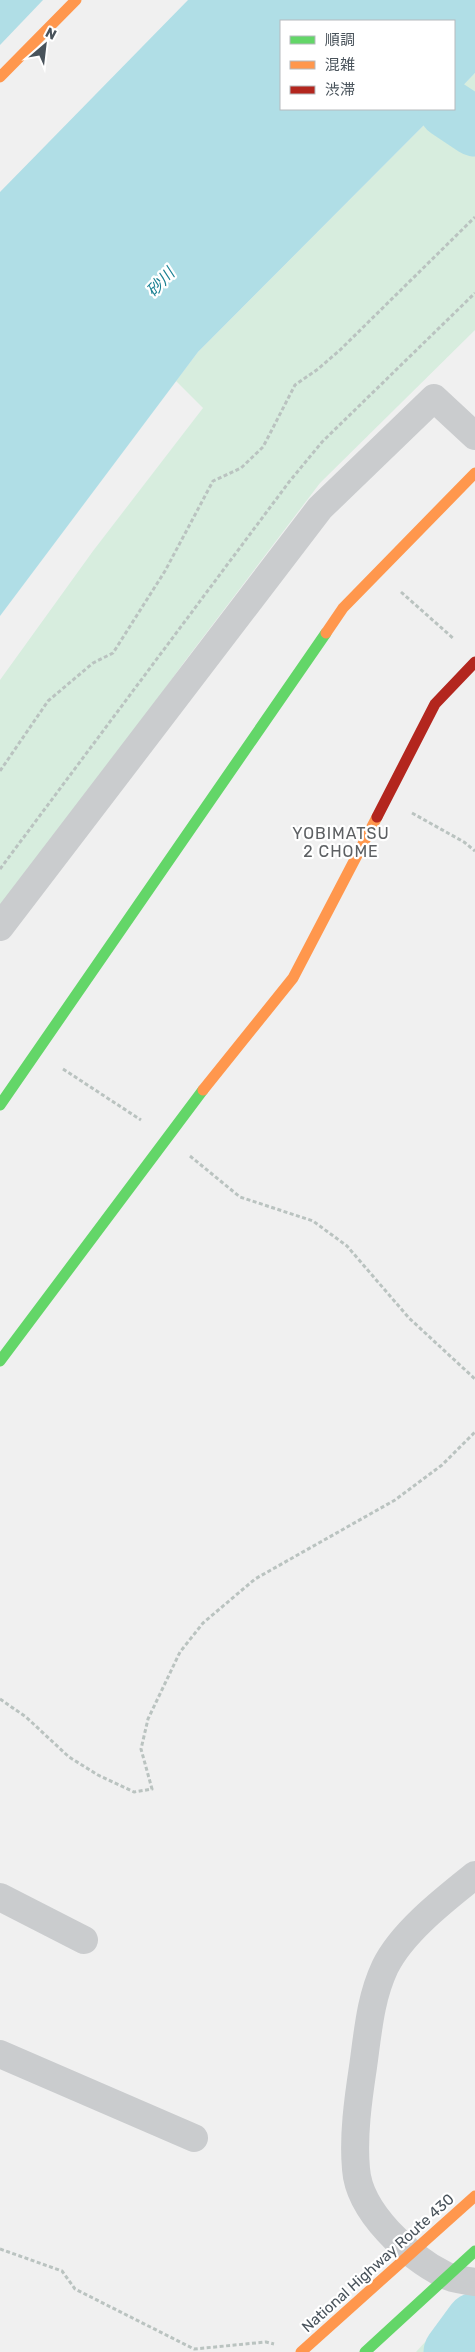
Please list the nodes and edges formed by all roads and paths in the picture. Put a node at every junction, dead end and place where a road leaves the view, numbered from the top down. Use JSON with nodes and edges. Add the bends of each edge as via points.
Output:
{"nodes":[{"id":1,"x":76,"y":0,"type":"edge"},
{"id":2,"x":0,"y":77,"type":"edge"},
{"id":3,"x":475,"y":217,"type":"edge"},
{"id":4,"x":475,"y":294,"type":"edge"},
{"id":5,"x":475,"y":436,"type":"edge"},
{"id":6,"x":475,"y":473,"type":"edge"},
{"id":7,"x":378,"y":572,"type":"junction"},
{"id":8,"x":460,"y":644,"type":"dead end"},
{"id":9,"x":475,"y":662,"type":"edge"},
{"id":10,"x":0,"y":772,"type":"edge"},
{"id":11,"x":385,"y":798,"type":"junction"},
{"id":12,"x":475,"y":851,"type":"edge"},
{"id":13,"x":0,"y":869,"type":"edge"},
{"id":14,"x":0,"y":927,"type":"edge"},
{"id":15,"x":37,"y":1052,"type":"junction"},
{"id":16,"x":0,"y":1105,"type":"edge"},
{"id":17,"x":167,"y":1136,"type":"junction"},
{"id":18,"x":0,"y":1360,"type":"edge"},
{"id":19,"x":475,"y":1380,"type":"edge"},
{"id":20,"x":475,"y":1432,"type":"edge"},
{"id":21,"x":0,"y":1700,"type":"edge"},
{"id":22,"x":475,"y":1875,"type":"edge"},
{"id":23,"x":0,"y":1897,"type":"edge"},
{"id":24,"x":84,"y":1940,"type":"dead end"},
{"id":25,"x":0,"y":2054,"type":"edge"},
{"id":26,"x":194,"y":2138,"type":"dead end"},
{"id":27,"x":475,"y":2196,"type":"edge"},
{"id":28,"x":0,"y":2249,"type":"edge"},
{"id":29,"x":475,"y":2251,"type":"edge"},
{"id":30,"x":411,"y":2254,"type":"junction"},
{"id":31,"x":447,"y":2276,"type":"junction"},
{"id":32,"x":475,"y":2282,"type":"edge"},
{"id":33,"x":302,"y":2351,"type":"edge"},
{"id":34,"x":365,"y":2352,"type":"edge"}],
"edges":[{"from":1,"to":2,"type":"main road"},
{"from":3,"to":10,"type":"path","via":[[340,350],[295,385],[263,447],[241,468],[214,481],[165,571],[113,653],[93,663],[48,701]]},
{"from":4,"to":13,"type":"path","via":[[322,442]]},
{"from":5,"to":14,"type":"street","via":[[434,398],[320,508]]},
{"from":6,"to":7,"type":"main road"},
{"from":7,"to":8,"type":"path"},
{"from":7,"to":15,"type":"main road","via":[[343,608]]},
{"from":9,"to":11,"type":"main road","via":[[435,704]]},
{"from":11,"to":12,"type":"path"},
{"from":11,"to":17,"type":"main road","via":[[293,978]]},
{"from":15,"to":16,"type":"main road"},
{"from":15,"to":17,"type":"path"},
{"from":17,"to":18,"type":"main road"},
{"from":17,"to":19,"type":"path","via":[[240,1197],[313,1221],[347,1246],[409,1318]]},
{"from":20,"to":21,"type":"path","via":[[442,1465],[394,1500],[255,1579],[203,1623],[180,1652],[148,1719],[141,1749],[152,1789],[134,1792],[98,1775],[69,1756],[26,1716]]},
{"from":22,"to":30,"type":"street","via":[[409,1934],[386,1965],[373,1998],[358,2101],[356,2170],[362,2195],[373,2213]]},
{"from":23,"to":24,"type":"street"},
{"from":25,"to":26,"type":"street"},
{"from":27,"to":30,"type":"main road","name":"National Highway Route 430"},
{"from":28,"to":33,"type":"path","via":[[62,2271],[75,2289],[194,2350],[266,2342]]},
{"from":29,"to":31,"type":"main road"},
{"from":30,"to":31,"type":"street"},
{"from":30,"to":33,"type":"main road","name":"National Highway Route 430"},
{"from":31,"to":32,"type":"street"},
{"from":31,"to":34,"type":"main road"}]}
